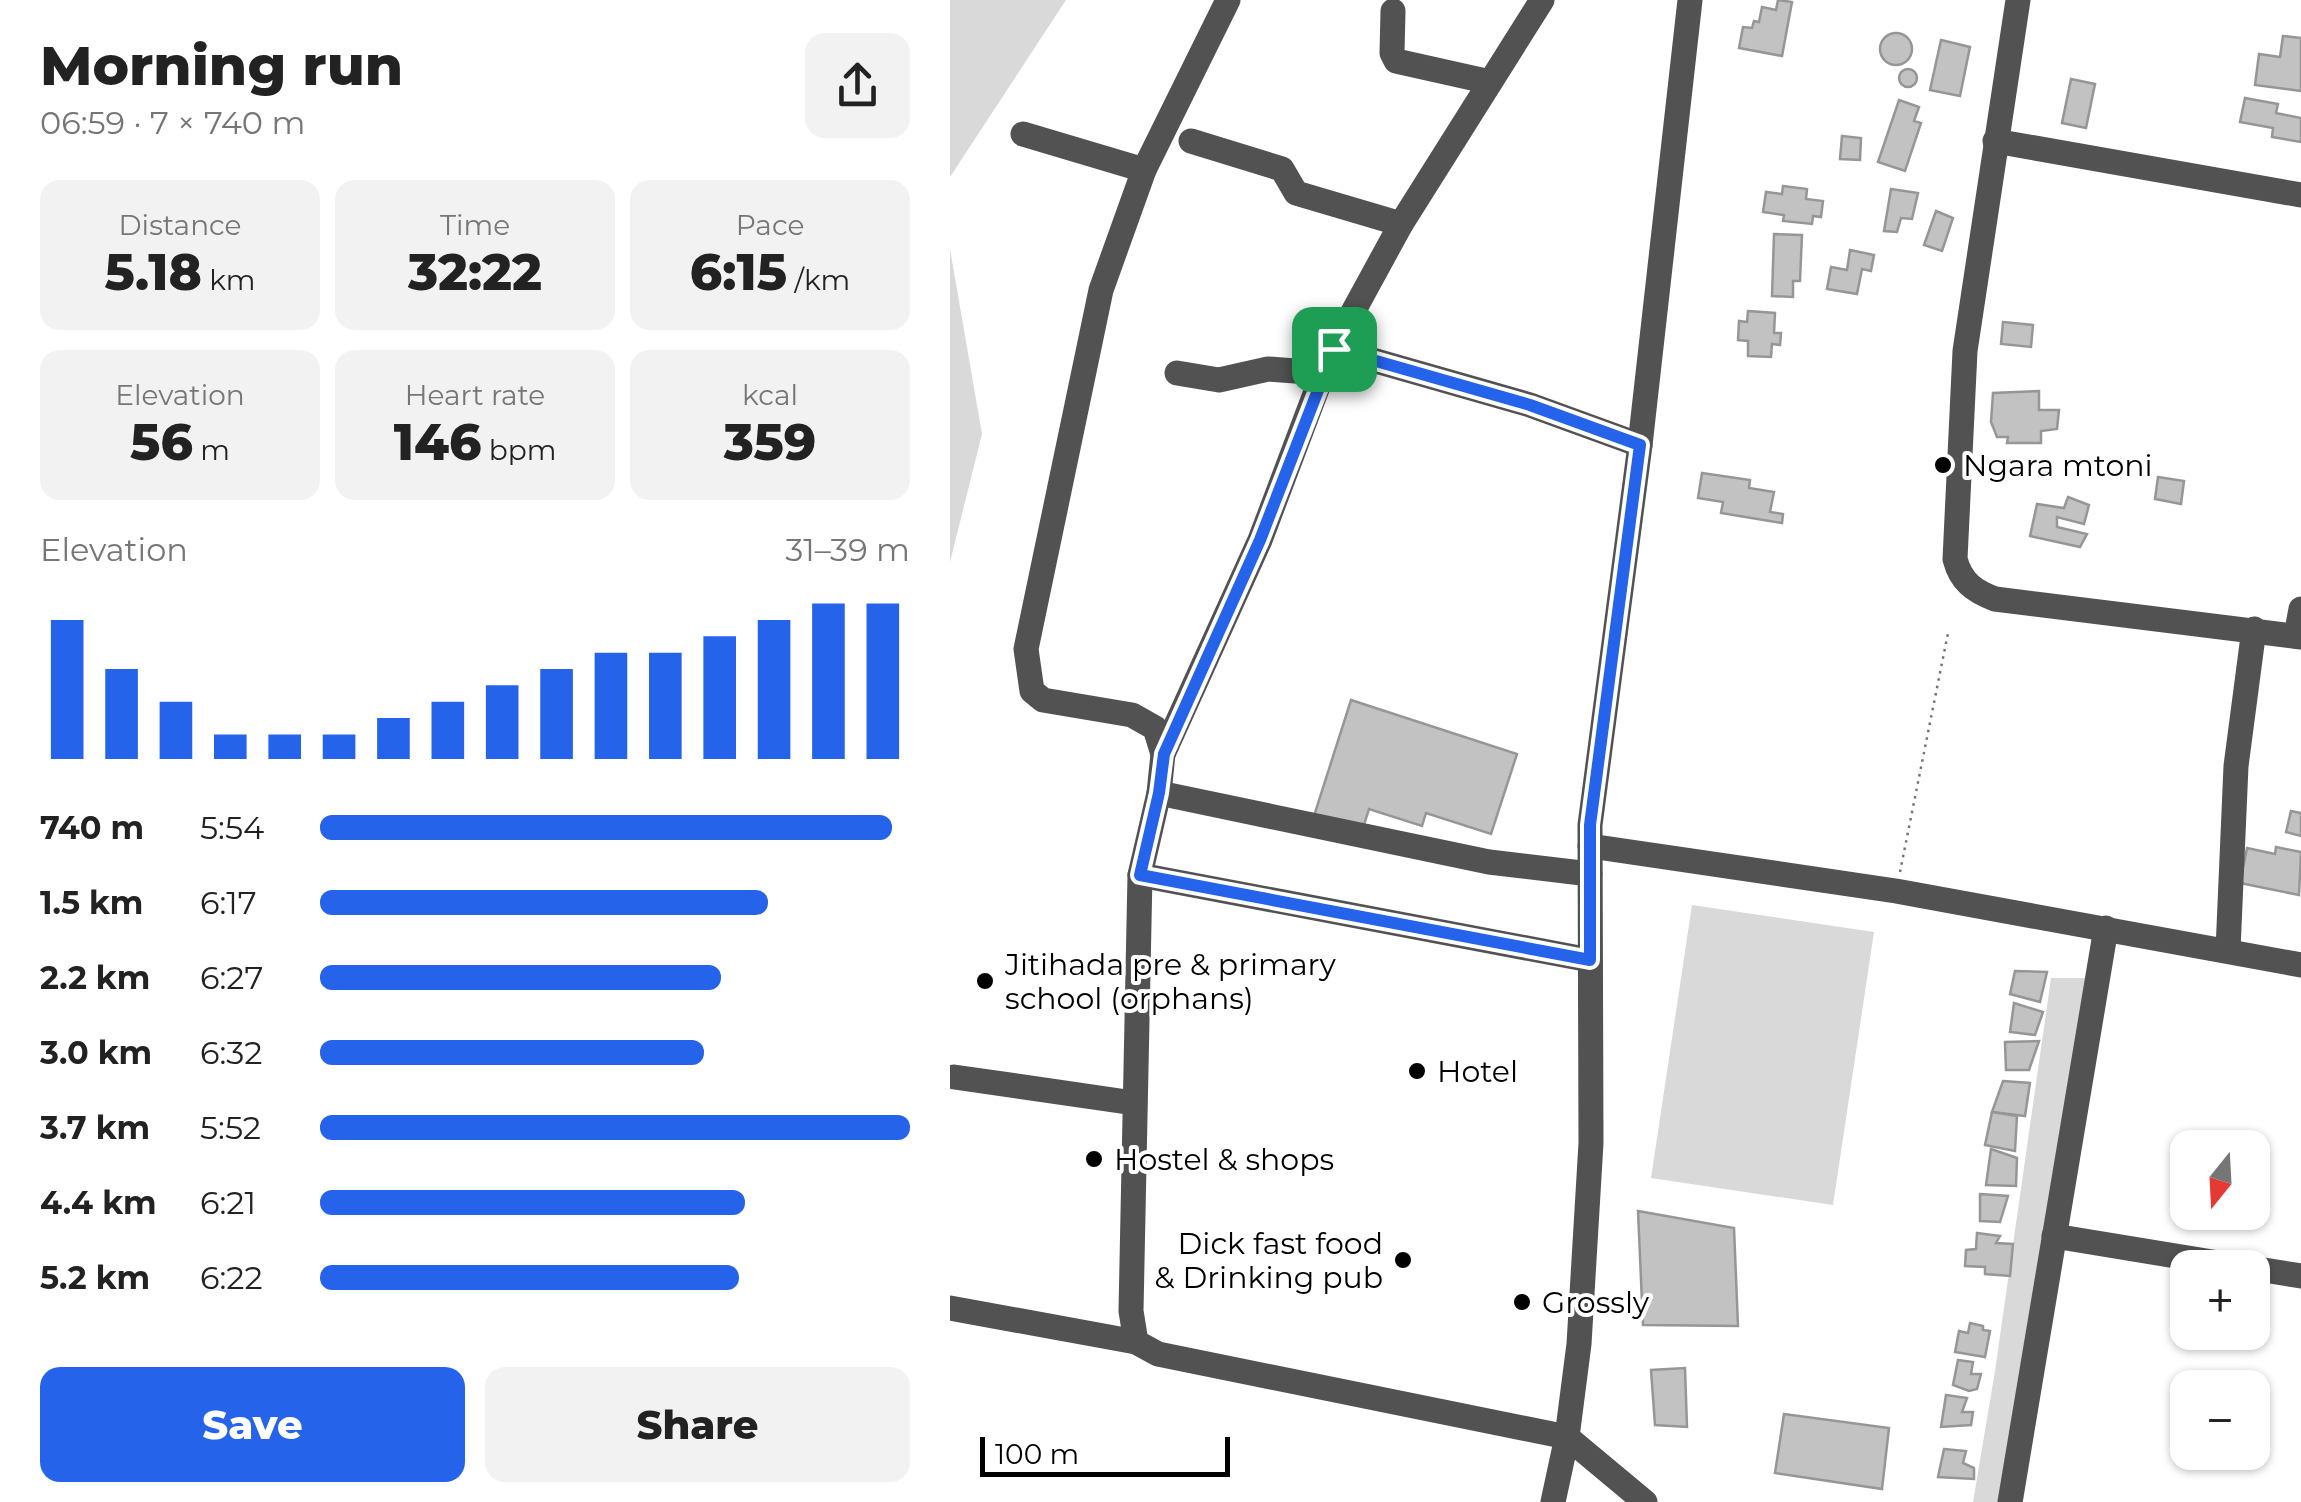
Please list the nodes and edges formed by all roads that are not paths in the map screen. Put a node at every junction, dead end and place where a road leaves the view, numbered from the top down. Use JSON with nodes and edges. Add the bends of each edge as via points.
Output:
{"nodes":[{"id":1,"x":1228,"y":0,"type":"edge"},
{"id":2,"x":1542,"y":0,"type":"edge"},
{"id":3,"x":1690,"y":0,"type":"edge"},
{"id":4,"x":2018,"y":0,"type":"edge"},
{"id":5,"x":1393,"y":11,"type":"dead end"},
{"id":6,"x":1490,"y":82,"type":"junction"},
{"id":7,"x":1022,"y":134,"type":"dead end"},
{"id":8,"x":1192,"y":141,"type":"dead end"},
{"id":9,"x":1995,"y":142,"type":"junction"},
{"id":10,"x":1144,"y":170,"type":"junction"},
{"id":11,"x":2301,"y":195,"type":"edge"},
{"id":12,"x":1401,"y":224,"type":"junction"},
{"id":13,"x":1334,"y":349,"type":"junction"},
{"id":14,"x":1177,"y":373,"type":"dead end"},
{"id":15,"x":1322,"y":373,"type":"junction"},
{"id":16,"x":1640,"y":445,"type":"junction"},
{"id":17,"x":2301,"y":609,"type":"edge"},
{"id":18,"x":2254,"y":630,"type":"junction"},
{"id":19,"x":2299,"y":637,"type":"edge"},
{"id":20,"x":1164,"y":754,"type":"junction"},
{"id":21,"x":1159,"y":793,"type":"junction"},
{"id":22,"x":1590,"y":846,"type":"junction"},
{"id":23,"x":1590,"y":874,"type":"junction"},
{"id":24,"x":1140,"y":875,"type":"junction"},
{"id":25,"x":2106,"y":928,"type":"junction"},
{"id":26,"x":2228,"y":950,"type":"junction"},
{"id":27,"x":1590,"y":960,"type":"junction"},
{"id":28,"x":2301,"y":965,"type":"edge"},
{"id":29,"x":954,"y":1077,"type":"dead end"},
{"id":30,"x":1134,"y":1103,"type":"junction"},
{"id":31,"x":2054,"y":1236,"type":"junction"},
{"id":32,"x":2170,"y":1255,"type":"edge"},
{"id":33,"x":2270,"y":1271,"type":"edge"},
{"id":34,"x":2301,"y":1276,"type":"edge"},
{"id":35,"x":950,"y":1308,"type":"edge"},
{"id":36,"x":1136,"y":1342,"type":"junction"},
{"id":37,"x":1567,"y":1437,"type":"junction"},
{"id":38,"x":1554,"y":1502,"type":"edge"},
{"id":39,"x":1645,"y":1502,"type":"edge"},
{"id":40,"x":2010,"y":1502,"type":"edge"}],
"edges":[{"from":1,"to":10,"type":"street"},
{"from":2,"to":6,"type":"street"},
{"from":3,"to":16,"type":"street"},
{"from":4,"to":9,"type":"street"},
{"from":5,"to":6,"type":"street","via":[[1396,60]]},
{"from":6,"to":12,"type":"street"},
{"from":7,"to":10,"type":"street"},
{"from":8,"to":12,"type":"street","via":[[1282,169],[1296,193]]},
{"from":9,"to":11,"type":"street"},
{"from":9,"to":18,"type":"street","via":[[1965,351],[1958,570],[1976,592],[1995,599]]},
{"from":10,"to":20,"type":"street","via":[[1102,290],[1026,649],[1032,691],[1043,700],[1132,716],[1155,728]]},
{"from":12,"to":13,"type":"street"},
{"from":13,"to":15,"type":"street"},
{"from":13,"to":16,"type":"street","via":[[1530,405]]},
{"from":14,"to":15,"type":"street","via":[[1219,380],[1268,369]]},
{"from":15,"to":20,"type":"street","via":[[1260,540]]},
{"from":16,"to":22,"type":"street"},
{"from":17,"to":19,"type":"street"},
{"from":18,"to":19,"type":"street"},
{"from":18,"to":26,"type":"street","via":[[2236,766]]},
{"from":20,"to":21,"type":"street"},
{"from":21,"to":23,"type":"street","via":[[1489,862]]},
{"from":21,"to":24,"type":"street"},
{"from":22,"to":23,"type":"street"},
{"from":22,"to":25,"type":"street"},
{"from":23,"to":27,"type":"street"},
{"from":24,"to":27,"type":"street"},
{"from":24,"to":30,"type":"street"},
{"from":25,"to":26,"type":"street"},
{"from":25,"to":31,"type":"street"},
{"from":26,"to":28,"type":"street"},
{"from":27,"to":37,"type":"street","via":[[1590,1143]]},
{"from":29,"to":30,"type":"street"},
{"from":30,"to":36,"type":"street"},
{"from":31,"to":32,"type":"street"},
{"from":31,"to":40,"type":"street"},
{"from":33,"to":34,"type":"street"},
{"from":35,"to":36,"type":"street"},
{"from":36,"to":37,"type":"street","via":[[1158,1354]]},
{"from":37,"to":38,"type":"street"},
{"from":37,"to":39,"type":"street"}]}
